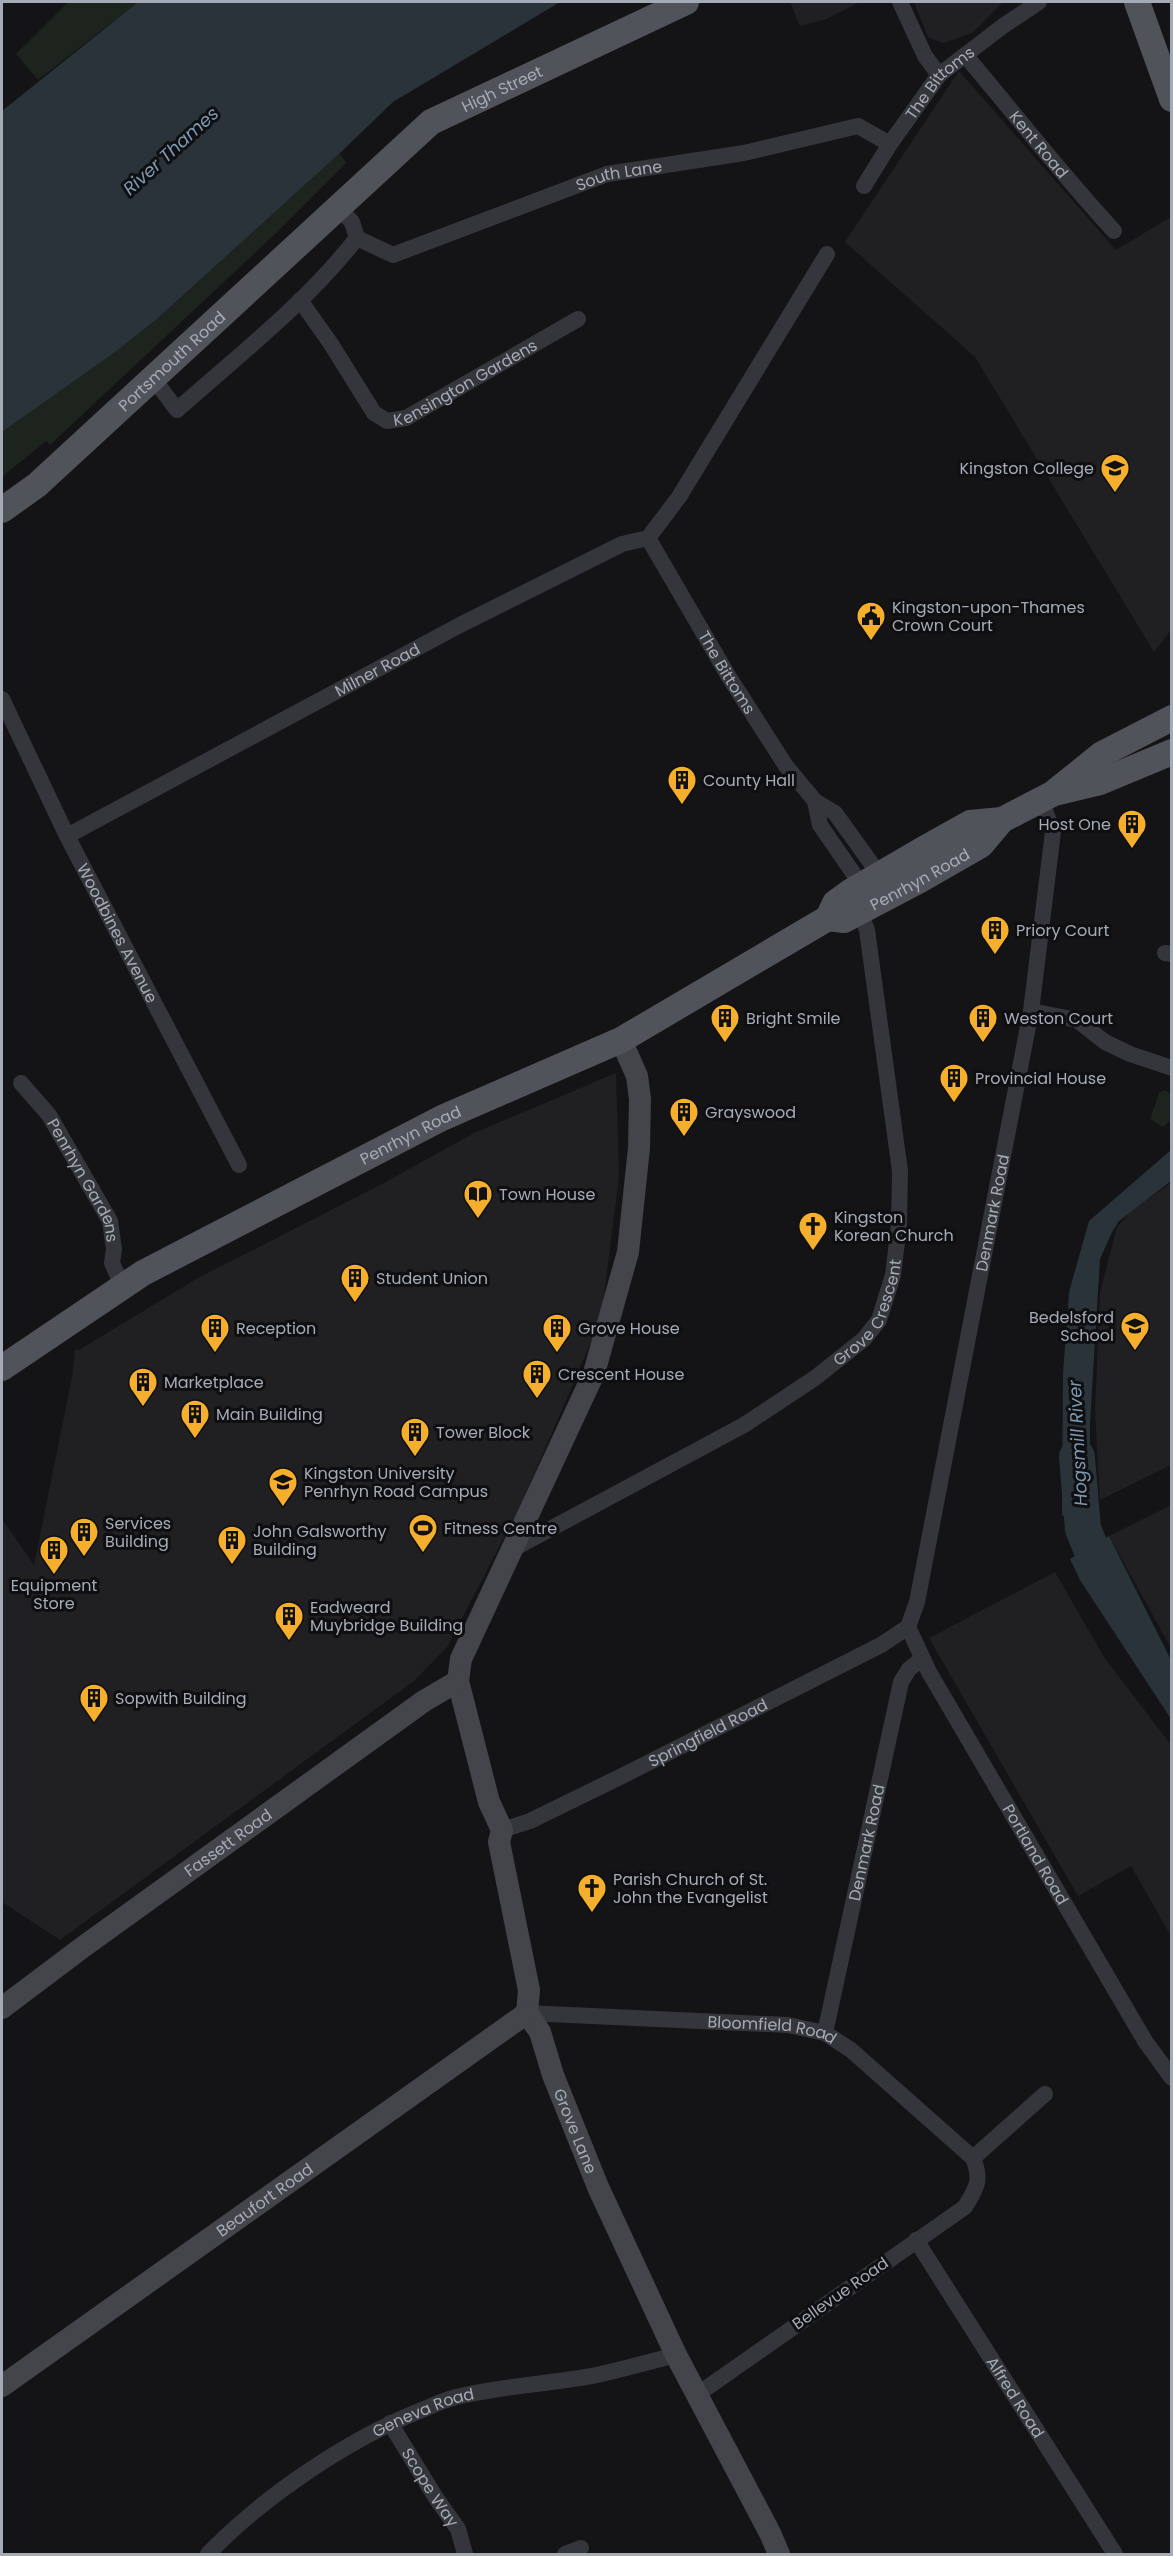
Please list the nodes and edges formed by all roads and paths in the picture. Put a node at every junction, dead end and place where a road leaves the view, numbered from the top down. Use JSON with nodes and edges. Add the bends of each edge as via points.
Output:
{"nodes":[{"id":1,"x":687,"y":2,"type":"edge"},
{"id":2,"x":900,"y":2,"type":"edge"},
{"id":3,"x":1040,"y":2,"type":"edge"},
{"id":4,"x":1137,"y":2,"type":"edge"},
{"id":5,"x":965,"y":55,"type":"junction"},
{"id":6,"x":939,"y":75,"type":"junction"},
{"id":7,"x":1172,"y":99,"type":"edge"},
{"id":8,"x":890,"y":144,"type":"junction"},
{"id":9,"x":864,"y":186,"type":"dead end"},
{"id":10,"x":339,"y":208,"type":"junction"},
{"id":11,"x":1114,"y":231,"type":"dead end"},
{"id":12,"x":357,"y":238,"type":"junction"},
{"id":13,"x":827,"y":254,"type":"dead end"},
{"id":14,"x":300,"y":300,"type":"junction"},
{"id":15,"x":578,"y":319,"type":"dead end"},
{"id":16,"x":153,"y":378,"type":"junction"},
{"id":17,"x":2,"y":510,"type":"edge"},
{"id":18,"x":648,"y":538,"type":"junction"},
{"id":19,"x":2,"y":699,"type":"edge"},
{"id":20,"x":1172,"y":718,"type":"edge"},
{"id":21,"x":1172,"y":752,"type":"edge"},
{"id":22,"x":1047,"y":796,"type":"junction"},
{"id":23,"x":67,"y":836,"type":"junction"},
{"id":24,"x":870,"y":893,"type":"junction"},
{"id":25,"x":1031,"y":1011,"type":"junction"},
{"id":26,"x":621,"y":1040,"type":"junction"},
{"id":27,"x":1172,"y":1068,"type":"edge"},
{"id":28,"x":21,"y":1083,"type":"dead end"},
{"id":29,"x":239,"y":1165,"type":"dead end"},
{"id":30,"x":123,"y":1287,"type":"junction"},
{"id":31,"x":2,"y":1368,"type":"edge"},
{"id":32,"x":513,"y":1549,"type":"junction"},
{"id":33,"x":908,"y":1626,"type":"junction"},
{"id":34,"x":922,"y":1659,"type":"junction"},
{"id":35,"x":458,"y":1681,"type":"junction"},
{"id":36,"x":502,"y":1830,"type":"junction"},
{"id":37,"x":2,"y":2008,"type":"edge"},
{"id":38,"x":527,"y":2013,"type":"junction"},
{"id":39,"x":825,"y":2033,"type":"junction"},
{"id":40,"x":1168,"y":2066,"type":"edge"},
{"id":41,"x":1045,"y":2094,"type":"dead end"},
{"id":42,"x":973,"y":2158,"type":"junction"},
{"id":43,"x":916,"y":2240,"type":"junction"},
{"id":44,"x":676,"y":2355,"type":"junction"},
{"id":45,"x":2,"y":2386,"type":"edge"},
{"id":46,"x":698,"y":2394,"type":"junction"},
{"id":47,"x":390,"y":2422,"type":"junction"},
{"id":48,"x":581,"y":2548,"type":"dead end"},
{"id":49,"x":462,"y":2553,"type":"edge"},
{"id":50,"x":208,"y":2554,"type":"edge"},
{"id":51,"x":565,"y":2554,"type":"edge"},
{"id":52,"x":779,"y":2554,"type":"edge"},
{"id":53,"x":1115,"y":2554,"type":"edge"}],
"edges":[{"from":1,"to":10,"type":"main road","name":"High Street","via":[[435,120]]},
{"from":2,"to":6,"type":"street","via":[[925,56]]},
{"from":3,"to":5,"type":"street","name":"The Bittoms"},
{"from":4,"to":7,"type":"main road"},
{"from":5,"to":6,"type":"street","name":"The Bittoms"},
{"from":5,"to":11,"type":"street","name":"Kent Road"},
{"from":6,"to":8,"type":"street","name":"The Bittoms"},
{"from":8,"to":9,"type":"street","name":"The Bittoms"},
{"from":8,"to":12,"type":"street","name":"South Lane","via":[[858,126],[744,153],[607,174],[393,255]]},
{"from":10,"to":12,"type":"street","via":[[352,222]]},
{"from":10,"to":16,"type":"main road","name":"Portsmouth Road"},
{"from":12,"to":14,"type":"street"},
{"from":13,"to":18,"type":"street","via":[[679,497]]},
{"from":14,"to":15,"type":"street","name":"Kensington Gardens","via":[[374,413],[387,421],[406,418]]},
{"from":14,"to":16,"type":"street","via":[[177,410]]},
{"from":16,"to":17,"type":"main road","name":"Portsmouth Road","via":[[36,485]]},
{"from":18,"to":23,"type":"street","name":"Milner Road","via":[[622,544],[460,626]]},
{"from":18,"to":24,"type":"street","name":"The Bittoms","via":[[729,677],[780,756],[815,801],[820,825]]},
{"from":19,"to":23,"type":"street","name":"Woodbines Avenue"},
{"from":20,"to":22,"type":"main road","name":"Penrhyn Road","via":[[1102,754]]},
{"from":21,"to":22,"type":"main road","name":"Penrhyn Road","via":[[1100,782]]},
{"from":22,"to":24,"type":"main road","name":"Penrhyn Road","via":[[1002,820],[970,823]]},
{"from":22,"to":25,"type":"street","name":"Denmark Road","via":[[1053,832]]},
{"from":23,"to":29,"type":"street","name":"Woodbines Avenue"},
{"from":24,"to":26,"type":"main road","name":"Penrhyn Road","via":[[835,903],[828,918]]},
{"from":24,"to":32,"type":"street","name":"Grove Crescent","via":[[871,960],[900,1171],[893,1275],[879,1320],[864,1339],[815,1378],[744,1425]]},
{"from":25,"to":27,"type":"street","via":[[1077,1020],[1105,1042]]},
{"from":25,"to":33,"type":"street","name":"Denmark Road","via":[[917,1602]]},
{"from":26,"to":30,"type":"main road","name":"Penrhyn Road","via":[[442,1118]]},
{"from":26,"to":32,"type":"street","via":[[637,1076],[640,1099],[628,1252],[594,1373]]},
{"from":28,"to":30,"type":"street","name":"Penrhyn Gardens","via":[[50,1115],[110,1221],[112,1263]]},
{"from":30,"to":31,"type":"main road","name":"Penrhyn Road"},
{"from":32,"to":35,"type":"street","via":[[461,1659]]},
{"from":33,"to":34,"type":"street","name":"Portland Road"},
{"from":33,"to":36,"type":"street","name":"Springfield Road","via":[[881,1644],[681,1747],[530,1821]]},
{"from":34,"to":39,"type":"street","name":"Denmark Road","via":[[901,1682]]},
{"from":34,"to":40,"type":"street","name":"Portland Road"},
{"from":35,"to":36,"type":"street","via":[[489,1802]]},
{"from":35,"to":37,"type":"street","name":"Fassett Road","via":[[405,1714]]},
{"from":36,"to":38,"type":"street","via":[[499,1842],[529,1990]]},
{"from":38,"to":39,"type":"street","name":"Bloomfield Road","via":[[788,2025]]},
{"from":38,"to":44,"type":"street","name":"Grove Lane","via":[[540,2032],[598,2187]]},
{"from":38,"to":45,"type":"street","name":"Beaufort Road"},
{"from":39,"to":42,"type":"street","name":"Bloomfield Road","via":[[851,2050]]},
{"from":41,"to":42,"type":"street"},
{"from":42,"to":43,"type":"street","name":"Bellevue Road","via":[[979,2173],[976,2188],[965,2206]]},
{"from":43,"to":46,"type":"street","name":"Bellevue Road"},
{"from":43,"to":53,"type":"street","name":"Alfred Road"},
{"from":44,"to":46,"type":"street","name":"Grove Lane"},
{"from":44,"to":47,"type":"street","name":"Geneva Road","via":[[592,2376],[454,2397]]},
{"from":46,"to":52,"type":"street","name":"Grove Lane"},
{"from":47,"to":49,"type":"street","name":"Scope Way","via":[[458,2529]]},
{"from":47,"to":50,"type":"street","name":"Geneva Road","via":[[291,2485],[226,2535]]},
{"from":48,"to":51,"type":"street"}]}
